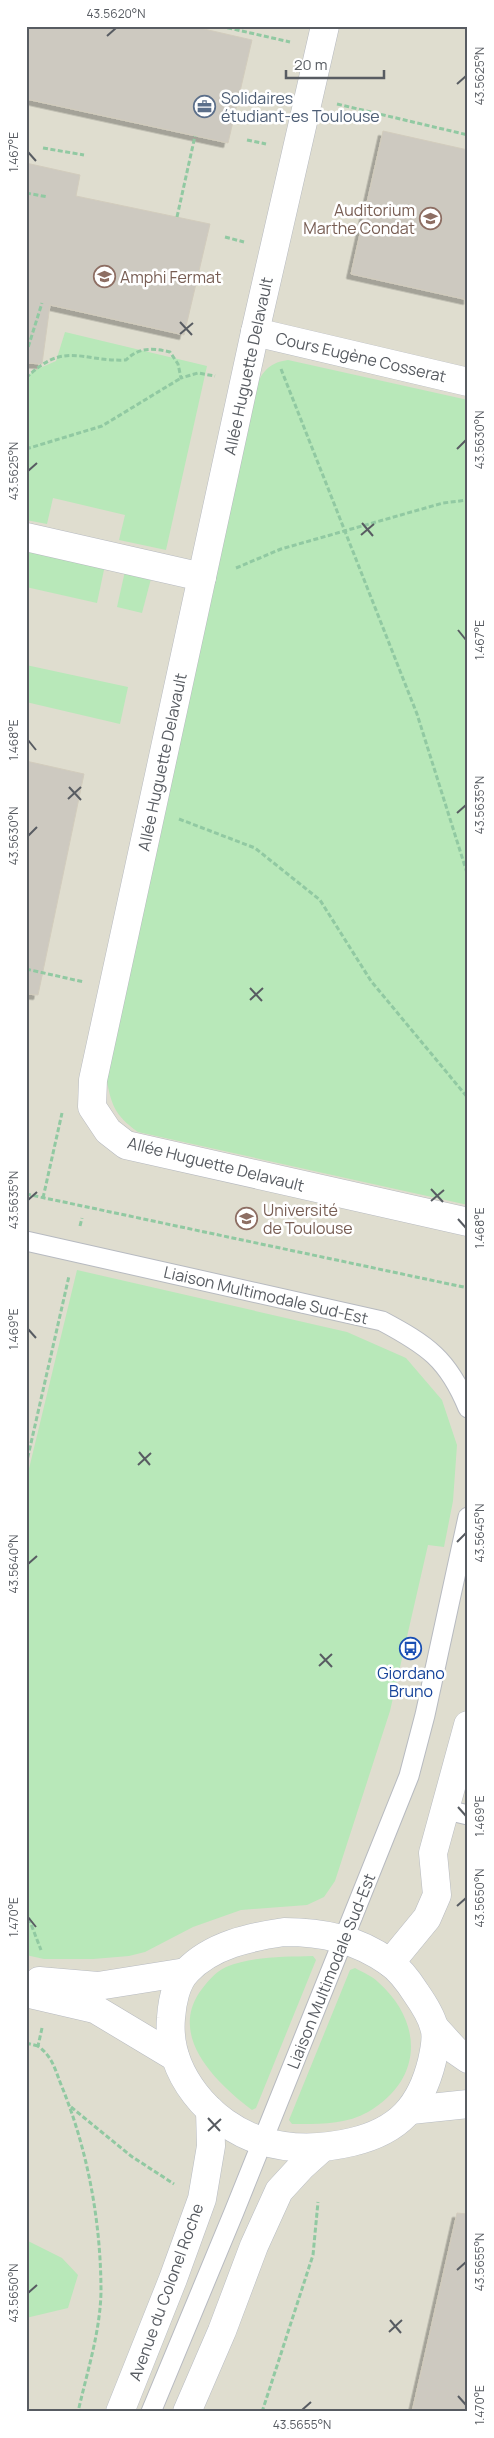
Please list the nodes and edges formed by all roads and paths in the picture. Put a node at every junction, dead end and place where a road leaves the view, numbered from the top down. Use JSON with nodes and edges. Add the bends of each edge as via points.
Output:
{"nodes":[{"id":1,"x":220,"y":26,"type":"edge"},
{"id":2,"x":322,"y":38,"type":"edge"},
{"id":3,"x":308,"y":97,"type":"junction"},
{"id":4,"x":468,"y":135,"type":"edge"},
{"id":5,"x":195,"y":136,"type":"dead end"},
{"id":6,"x":43,"y":148,"type":"dead end"},
{"id":7,"x":84,"y":155,"type":"dead end"},
{"id":8,"x":26,"y":193,"type":"edge"},
{"id":9,"x":48,"y":197,"type":"dead end"},
{"id":10,"x":177,"y":217,"type":"dead end"},
{"id":11,"x":42,"y":303,"type":"dead end"},
{"id":12,"x":255,"y":332,"type":"junction"},
{"id":13,"x":26,"y":354,"type":"edge"},
{"id":14,"x":278,"y":361,"type":"dead end"},
{"id":15,"x":221,"y":377,"type":"dead end"},
{"id":16,"x":26,"y":378,"type":"edge"},
{"id":17,"x":181,"y":378,"type":"junction"},
{"id":18,"x":468,"y":382,"type":"edge"},
{"id":19,"x":26,"y":449,"type":"edge"},
{"id":20,"x":468,"y":500,"type":"edge"},
{"id":21,"x":345,"y":531,"type":"junction"},
{"id":22,"x":26,"y":537,"type":"edge"},
{"id":23,"x":230,"y":570,"type":"dead end"},
{"id":24,"x":202,"y":577,"type":"junction"},
{"id":25,"x":153,"y":804,"type":"junction"},
{"id":26,"x":468,"y":876,"type":"edge"},
{"id":27,"x":26,"y":968,"type":"edge"},
{"id":28,"x":89,"y":983,"type":"dead end"},
{"id":29,"x":468,"y":1098,"type":"edge"},
{"id":30,"x":26,"y":1194,"type":"edge"},
{"id":31,"x":468,"y":1222,"type":"edge"},
{"id":32,"x":26,"y":1241,"type":"edge"},
{"id":33,"x":71,"y":1270,"type":"dead end"},
{"id":34,"x":468,"y":1288,"type":"edge"},
{"id":35,"x":468,"y":1408,"type":"edge"},
{"id":36,"x":26,"y":1465,"type":"edge"},
{"id":37,"x":468,"y":1517,"type":"edge"},
{"id":38,"x":468,"y":1725,"type":"edge"},
{"id":39,"x":457,"y":1812,"type":"edge"},
{"id":40,"x":26,"y":1911,"type":"edge"},
{"id":41,"x":344,"y":1938,"type":"junction"},
{"id":42,"x":44,"y":1959,"type":"dead end"},
{"id":43,"x":390,"y":1963,"type":"junction"},
{"id":44,"x":186,"y":1972,"type":"junction"},
{"id":45,"x":26,"y":1979,"type":"edge"},
{"id":46,"x":26,"y":1993,"type":"edge"},
{"id":47,"x":44,"y":2019,"type":"dead end"},
{"id":48,"x":435,"y":2028,"type":"junction"},
{"id":49,"x":26,"y":2043,"type":"edge"},
{"id":50,"x":38,"y":2046,"type":"junction"},
{"id":51,"x":174,"y":2057,"type":"junction"},
{"id":52,"x":468,"y":2059,"type":"edge"},
{"id":53,"x":468,"y":2104,"type":"edge"},
{"id":54,"x":70,"y":2107,"type":"junction"},
{"id":55,"x":210,"y":2110,"type":"junction"},
{"id":56,"x":411,"y":2110,"type":"junction"},
{"id":57,"x":262,"y":2141,"type":"junction"},
{"id":58,"x":322,"y":2148,"type":"junction"},
{"id":59,"x":176,"y":2186,"type":"dead end"},
{"id":60,"x":318,"y":2202,"type":"dead end"},
{"id":61,"x":78,"y":2412,"type":"edge"},
{"id":62,"x":120,"y":2412,"type":"edge"},
{"id":63,"x":151,"y":2412,"type":"edge"},
{"id":64,"x":187,"y":2412,"type":"edge"},
{"id":65,"x":262,"y":2412,"type":"edge"}],
"edges":[{"from":1,"to":2,"type":"path"},
{"from":2,"to":3,"type":"street","name":"Allée Huguette Delavault"},
{"from":3,"to":4,"type":"path"},
{"from":3,"to":12,"type":"street","name":"Allée Huguette Delavault"},
{"from":5,"to":10,"type":"path"},
{"from":6,"to":7,"type":"path"},
{"from":8,"to":9,"type":"path"},
{"from":11,"to":13,"type":"path"},
{"from":12,"to":18,"type":"street","name":"Cours Eugène Cosserat"},
{"from":12,"to":24,"type":"street","name":"Allée Huguette Delavault"},
{"from":14,"to":21,"type":"path"},
{"from":15,"to":17,"type":"path","via":[[198,374]]},
{"from":16,"to":17,"type":"path","via":[[52,357],[71,354],[109,361],[126,360],[134,352],[154,348],[170,352],[178,364]]},
{"from":17,"to":19,"type":"path","via":[[102,426]]},
{"from":20,"to":21,"type":"path","via":[[443,503]]},
{"from":21,"to":23,"type":"path","via":[[281,549]]},
{"from":21,"to":26,"type":"path","via":[[417,714]]},
{"from":22,"to":24,"type":"street"},
{"from":24,"to":25,"type":"street","name":"Allée Huguette Delavault"},
{"from":25,"to":29,"type":"path","via":[[182,820],[255,848],[320,900],[371,981]]},
{"from":25,"to":31,"type":"street","name":"Allée Huguette Delavault","via":[[93,1080],[92,1107],[108,1130],[126,1145]]},
{"from":27,"to":28,"type":"path"},
{"from":30,"to":34,"type":"path"},
{"from":32,"to":35,"type":"lane","name":"Liaison Multimodale Sud-Est","via":[[382,1321],[435,1354],[459,1386]]},
{"from":33,"to":36,"type":"path"},
{"from":37,"to":41,"type":"lane","name":"Liaison Multimodale Sud-Est","via":[[409,1776]]},
{"from":38,"to":39,"type":"street"},
{"from":39,"to":43,"type":"street","via":[[439,1830],[433,1853],[437,1895],[427,1918]]},
{"from":40,"to":42,"type":"path"},
{"from":41,"to":43,"type":"street"},
{"from":41,"to":44,"type":"street","via":[[311,1932],[252,1937],[216,1950]]},
{"from":41,"to":57,"type":"lane","name":"Liaison Multimodale Sud-Est"},
{"from":43,"to":48,"type":"street","via":[[424,2004]]},
{"from":44,"to":45,"type":"street","via":[[98,1986]]},
{"from":44,"to":51,"type":"street","via":[[172,2001],[170,2031]]},
{"from":46,"to":51,"type":"street","via":[[95,2009]]},
{"from":47,"to":50,"type":"path"},
{"from":48,"to":52,"type":"street"},
{"from":48,"to":56,"type":"street","via":[[426,2084]]},
{"from":49,"to":50,"type":"path"},
{"from":50,"to":54,"type":"path","via":[[49,2054]]},
{"from":51,"to":55,"type":"street","via":[[192,2090]]},
{"from":53,"to":56,"type":"street"},
{"from":54,"to":59,"type":"path"},
{"from":54,"to":61,"type":"path","via":[[89,2176],[98,2237],[101,2294],[92,2356]]},
{"from":55,"to":57,"type":"street"},
{"from":55,"to":62,"type":"street","name":"Avenue du Colonel Roche","via":[[211,2146],[202,2199]]},
{"from":56,"to":58,"type":"street","via":[[385,2131]]},
{"from":57,"to":58,"type":"street"},
{"from":57,"to":63,"type":"lane","name":"Liaison Multimodale Sud-Est"},
{"from":58,"to":64,"type":"street","via":[[280,2191],[254,2246]]},
{"from":60,"to":65,"type":"path","via":[[313,2254]]}]}
